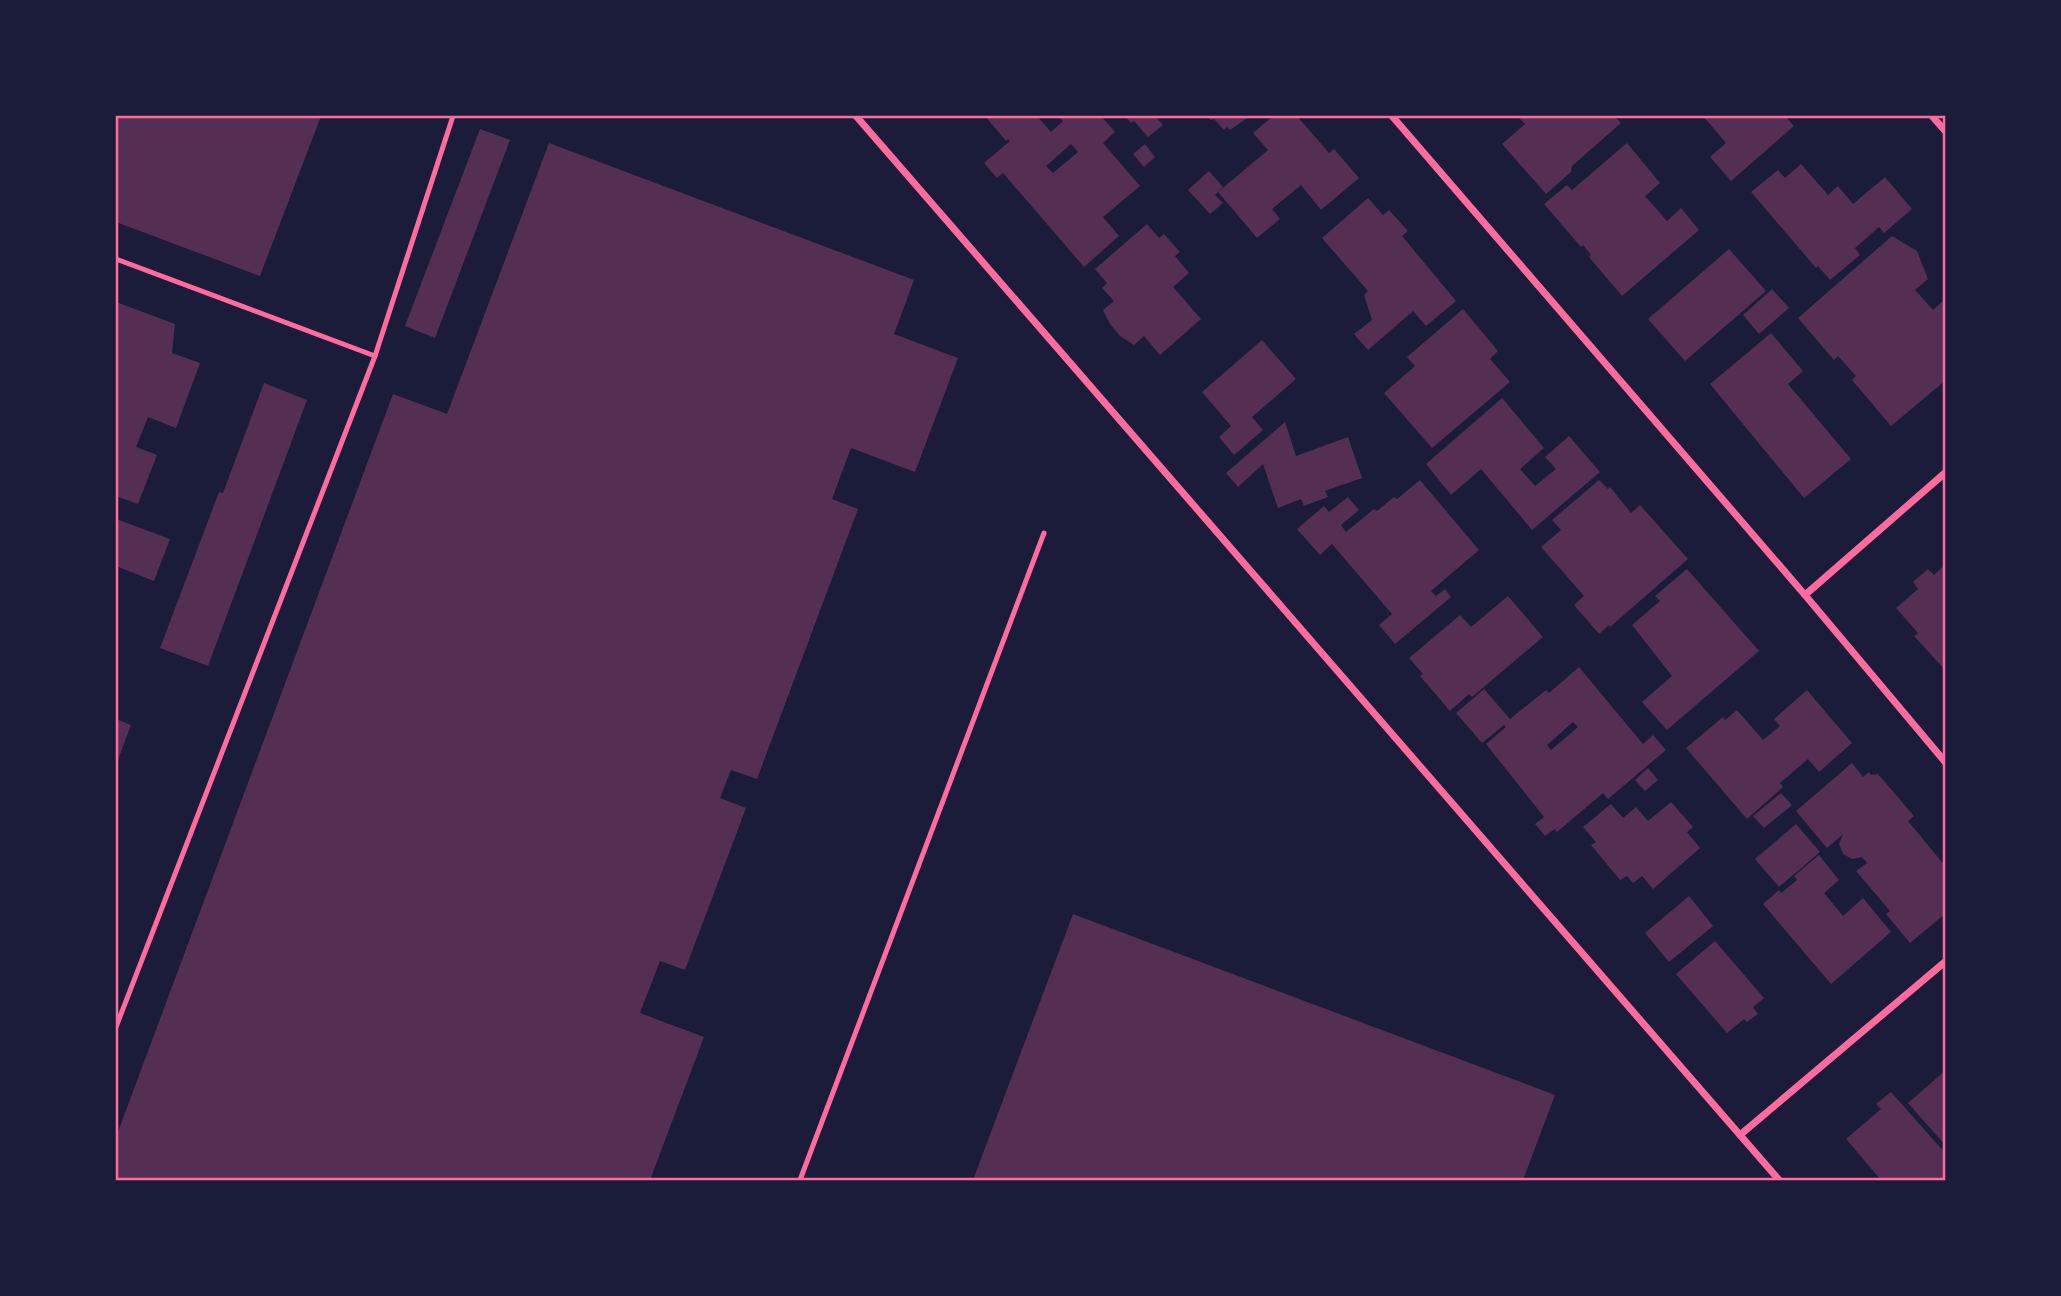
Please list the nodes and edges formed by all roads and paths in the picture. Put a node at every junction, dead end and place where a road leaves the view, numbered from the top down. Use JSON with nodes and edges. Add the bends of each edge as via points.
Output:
{"nodes":[{"id":1,"x":453,"y":116,"type":"edge"},
{"id":2,"x":856,"y":116,"type":"edge"},
{"id":3,"x":1392,"y":116,"type":"edge"},
{"id":4,"x":1931,"y":116,"type":"edge"},
{"id":5,"x":1945,"y":132,"type":"edge"},
{"id":6,"x":116,"y":259,"type":"edge"},
{"id":7,"x":375,"y":356,"type":"junction"},
{"id":8,"x":1945,"y":472,"type":"edge"},
{"id":9,"x":1044,"y":533,"type":"dead end"},
{"id":10,"x":1805,"y":595,"type":"junction"},
{"id":11,"x":1945,"y":763,"type":"edge"},
{"id":12,"x":1945,"y":961,"type":"edge"},
{"id":13,"x":116,"y":1027,"type":"edge"},
{"id":14,"x":1740,"y":1135,"type":"junction"},
{"id":15,"x":800,"y":1181,"type":"edge"},
{"id":16,"x":1779,"y":1181,"type":"edge"}],
"edges":[{"from":1,"to":7,"type":"lane"},
{"from":2,"to":14,"type":"street"},
{"from":3,"to":10,"type":"street"},
{"from":4,"to":5,"type":"street"},
{"from":6,"to":7,"type":"lane"},
{"from":7,"to":13,"type":"lane"},
{"from":8,"to":10,"type":"street"},
{"from":9,"to":15,"type":"lane"},
{"from":10,"to":11,"type":"street"},
{"from":12,"to":14,"type":"street"},
{"from":14,"to":16,"type":"street"}]}
